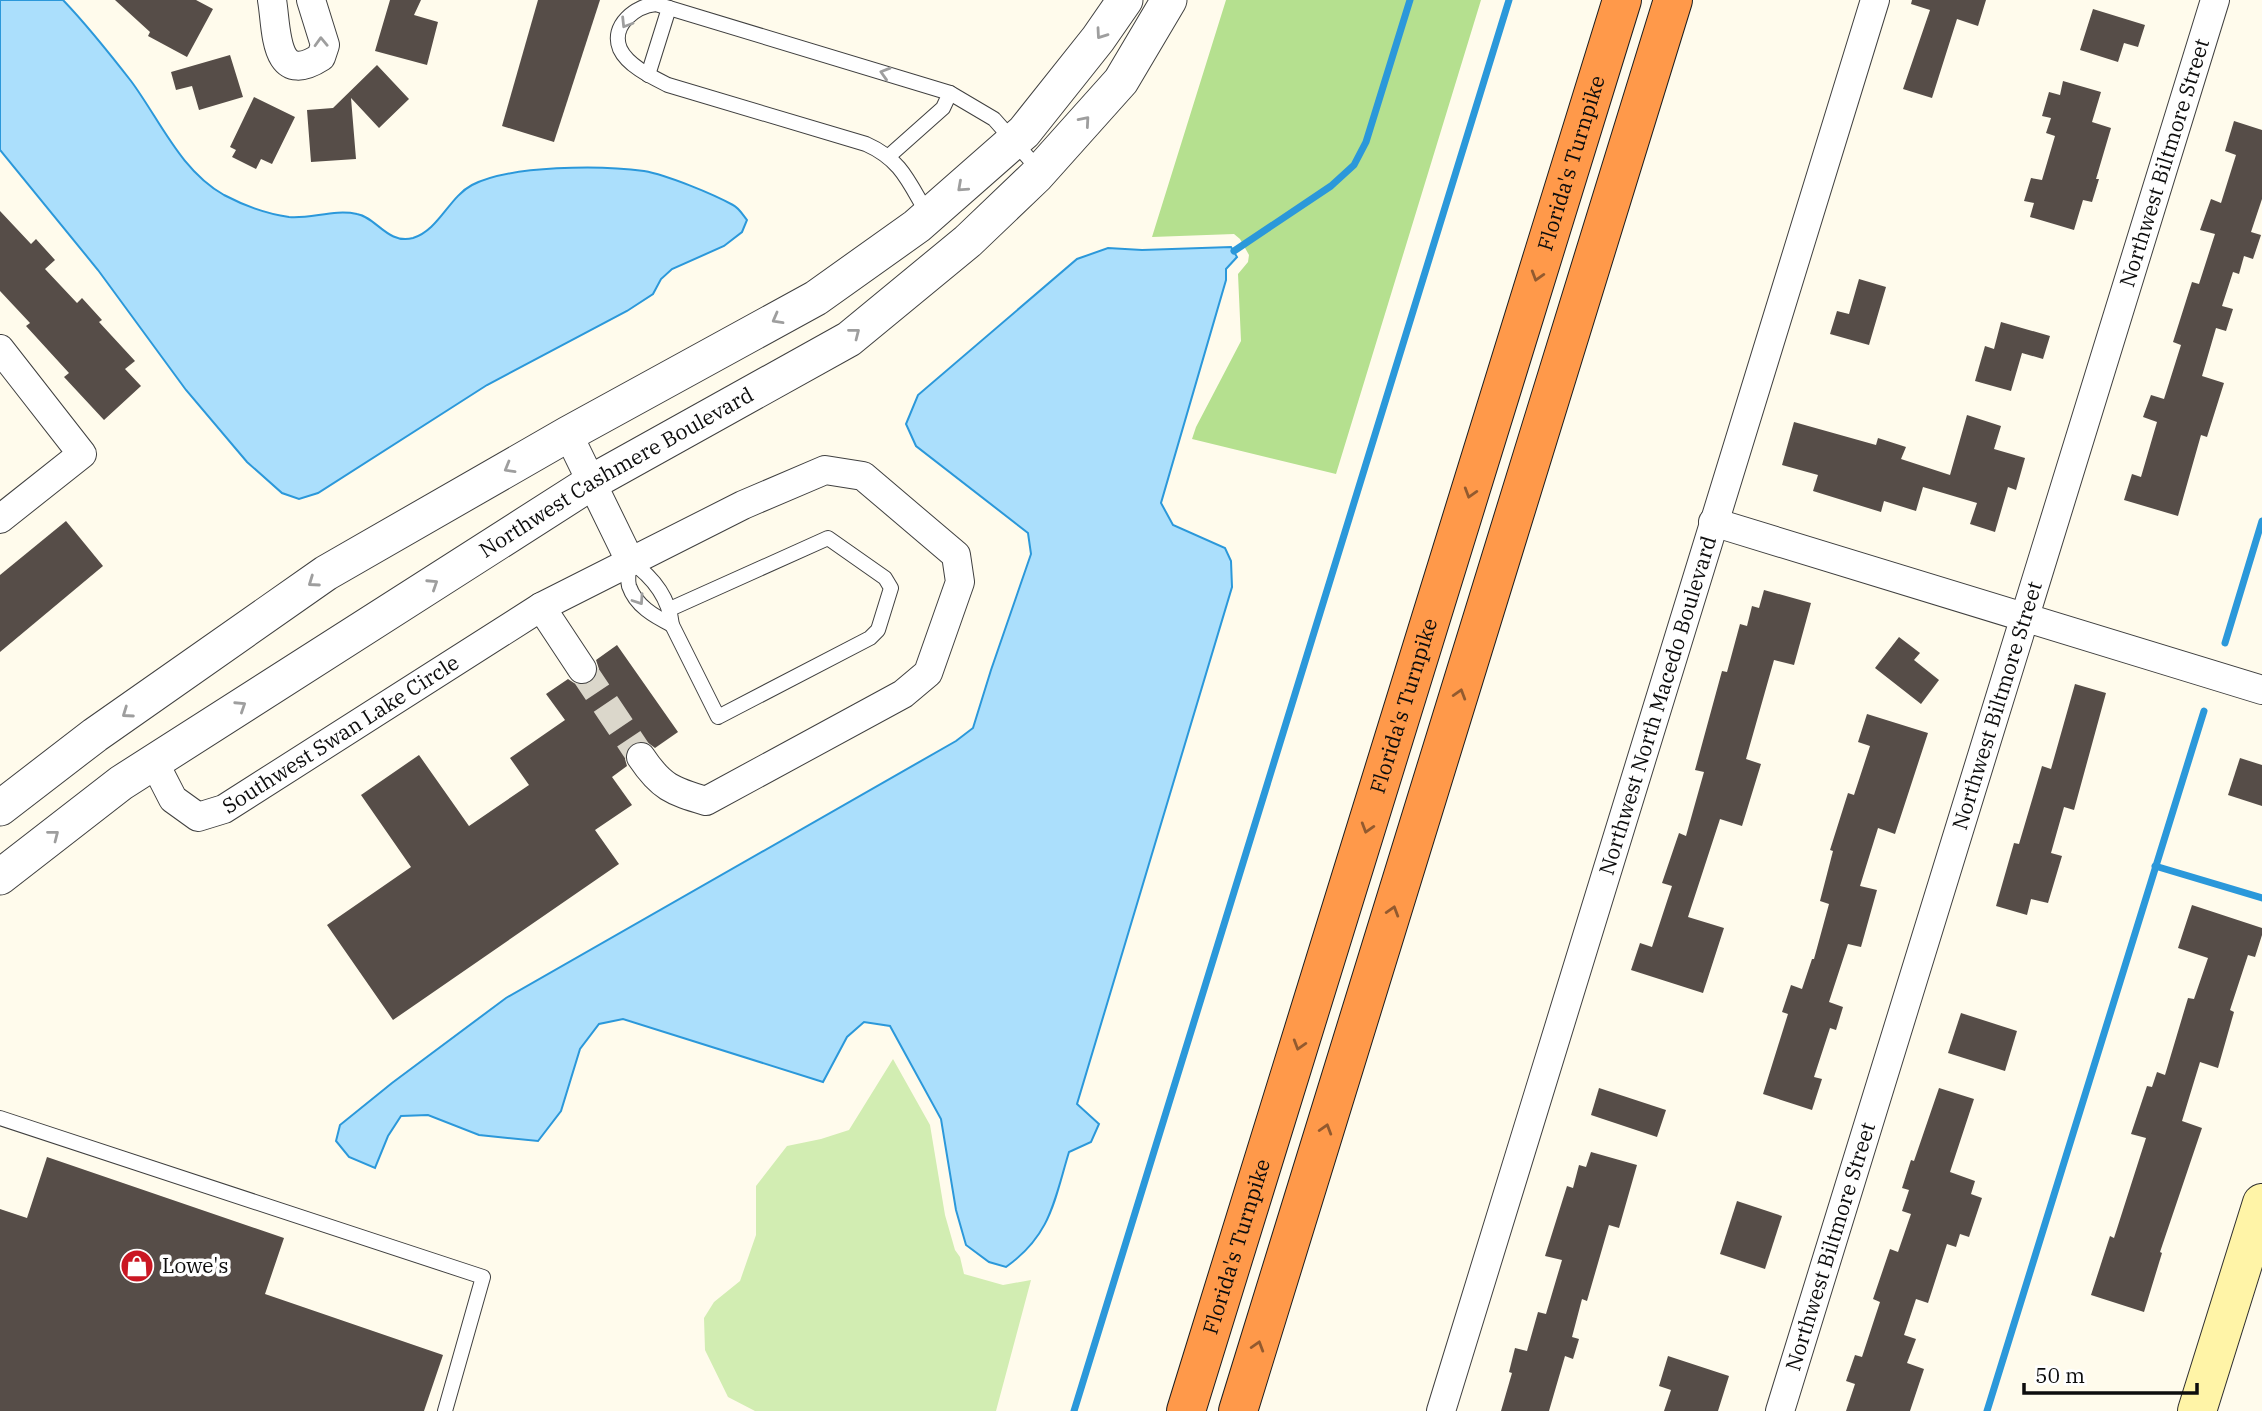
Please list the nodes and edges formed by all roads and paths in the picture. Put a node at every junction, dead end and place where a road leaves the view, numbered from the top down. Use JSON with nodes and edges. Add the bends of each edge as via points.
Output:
{"nodes":[{"id":1,"x":272,"y":0,"type":"edge"},
{"id":2,"x":312,"y":0,"type":"edge"},
{"id":3,"x":1125,"y":0,"type":"edge"},
{"id":4,"x":1168,"y":0,"type":"edge"},
{"id":5,"x":1622,"y":0,"type":"edge"},
{"id":6,"x":1673,"y":0,"type":"edge"},
{"id":7,"x":1875,"y":0,"type":"edge"},
{"id":8,"x":2215,"y":0,"type":"edge"},
{"id":9,"x":669,"y":8,"type":"junction"},
{"id":10,"x":648,"y":75,"type":"junction"},
{"id":11,"x":950,"y":93,"type":"junction"},
{"id":12,"x":1013,"y":142,"type":"junction"},
{"id":13,"x":889,"y":156,"type":"junction"},
{"id":14,"x":1040,"y":172,"type":"junction"},
{"id":15,"x":929,"y":216,"type":"junction"},
{"id":16,"x":0,"y":349,"type":"edge"},
{"id":17,"x":568,"y":434,"type":"junction"},
{"id":18,"x":592,"y":482,"type":"junction"},
{"id":19,"x":0,"y":519,"type":"edge"},
{"id":20,"x":1713,"y":522,"type":"junction"},
{"id":21,"x":630,"y":561,"type":"junction"},
{"id":22,"x":541,"y":607,"type":"junction"},
{"id":23,"x":670,"y":609,"type":"junction"},
{"id":24,"x":2026,"y":616,"type":"junction"},
{"id":25,"x":672,"y":625,"type":"junction"},
{"id":26,"x":583,"y":669,"type":"tunnel mouth"},
{"id":27,"x":2262,"y":690,"type":"edge"},
{"id":28,"x":641,"y":757,"type":"tunnel mouth"},
{"id":29,"x":154,"y":762,"type":"junction"},
{"id":30,"x":0,"y":808,"type":"edge"},
{"id":31,"x":0,"y":877,"type":"edge"},
{"id":32,"x":0,"y":1118,"type":"edge"},
{"id":33,"x":2262,"y":1203,"type":"edge"},
{"id":34,"x":446,"y":1411,"type":"edge"},
{"id":35,"x":1186,"y":1411,"type":"edge"},
{"id":36,"x":1238,"y":1411,"type":"edge"},
{"id":37,"x":1441,"y":1411,"type":"edge"},
{"id":38,"x":1780,"y":1411,"type":"edge"},
{"id":39,"x":2197,"y":1411,"type":"edge"}],
"edges":[{"from":1,"to":2,"type":"street","one_way":true,"via":[[281,57],[302,65],[321,57],[325,45]]},
{"from":3,"to":12,"type":"street","one_way":true},
{"from":14,"to":4,"type":"street","name":"Northwest Cashmere Boulevard","one_way":true,"via":[[1121,80]]},
{"from":5,"to":35,"type":"highway","name":"Florida's Turnpike","one_way":true},
{"from":36,"to":6,"type":"highway","one_way":true},
{"from":7,"to":20,"type":"street","name":"Northwest North Macedo Boulevard"},
{"from":8,"to":24,"type":"street","name":"Northwest Biltmore Street"},
{"from":9,"to":10,"type":"lane"},
{"from":9,"to":10,"type":"lane","one_way":true,"via":[[644,5],[622,25],[620,48]]},
{"from":11,"to":9,"type":"lane","one_way":true},
{"from":10,"to":13,"type":"lane","via":[[866,144]]},
{"from":11,"to":12,"type":"lane","via":[[994,119]]},
{"from":11,"to":13,"type":"lane","via":[[943,108]]},
{"from":12,"to":14,"type":"lane"},
{"from":12,"to":15,"type":"street","one_way":true},
{"from":13,"to":15,"type":"lane"},
{"from":18,"to":14,"type":"street","name":"Northwest Cashmere Boulevard","one_way":true,"via":[[849,339],[968,241]]},
{"from":15,"to":17,"type":"street","one_way":true,"via":[[816,298]]},
{"from":16,"to":19,"type":"street","via":[[82,454]]},
{"from":17,"to":18,"type":"street"},
{"from":17,"to":30,"type":"street","one_way":true,"via":[[326,573],[95,735]]},
{"from":18,"to":21,"type":"street"},
{"from":29,"to":18,"type":"street","name":"Northwest Cashmere Boulevard","one_way":true},
{"from":20,"to":24,"type":"street"},
{"from":20,"to":37,"type":"street","name":"Northwest North Macedo Boulevard"},
{"from":21,"to":22,"type":"street","name":"Southwest Swan Lake Circle"},
{"from":21,"to":23,"type":"lane","via":[[651,576]]},
{"from":21,"to":25,"type":"lane","one_way":true,"via":[[628,584],[635,596],[648,613]]},
{"from":21,"to":28,"type":"street","name":"Southwest Swan Lake Circle","via":[[825,470],[863,476],[956,555],[960,582],[928,673],[866,715],[706,801],[675,792],[654,776]]},
{"from":22,"to":26,"type":"street"},
{"from":22,"to":29,"type":"street","name":"Southwest Swan Lake Circle","via":[[224,809],[198,817],[173,799]]},
{"from":23,"to":25,"type":"lane"},
{"from":23,"to":25,"type":"lane","via":[[828,538],[885,578],[891,588],[878,630],[870,638],[718,717]]},
{"from":24,"to":27,"type":"street"},
{"from":24,"to":38,"type":"street","name":"Northwest Biltmore Street"},
{"from":31,"to":29,"type":"street","name":"Northwest Cashmere Boulevard","one_way":true},
{"from":32,"to":34,"type":"lane","via":[[483,1277]]},
{"from":33,"to":39,"type":"main road"}]}
